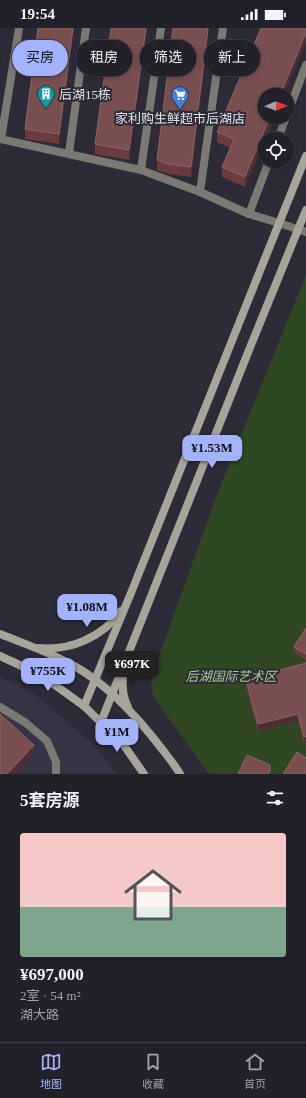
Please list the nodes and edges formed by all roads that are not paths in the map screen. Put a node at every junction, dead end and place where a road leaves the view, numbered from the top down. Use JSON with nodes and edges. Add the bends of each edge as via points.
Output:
{"nodes":[{"id":1,"x":19,"y":28,"type":"edge"},
{"id":2,"x":86,"y":28,"type":"edge"},
{"id":3,"x":161,"y":28,"type":"edge"},
{"id":4,"x":223,"y":28,"type":"edge"},
{"id":5,"x":306,"y":65,"type":"edge"},
{"id":6,"x":294,"y":97,"type":"edge"},
{"id":7,"x":1,"y":139,"type":"edge"},
{"id":8,"x":69,"y":153,"type":"junction"},
{"id":9,"x":306,"y":156,"type":"edge"},
{"id":10,"x":266,"y":168,"type":"edge"},
{"id":11,"x":141,"y":170,"type":"junction"},
{"id":12,"x":200,"y":192,"type":"junction"},
{"id":13,"x":306,"y":210,"type":"edge"},
{"id":14,"x":249,"y":214,"type":"junction"},
{"id":15,"x":279,"y":222,"type":"junction"},
{"id":16,"x":302,"y":230,"type":"edge"},
{"id":17,"x":131,"y":593,"type":"junction"},
{"id":18,"x":0,"y":634,"type":"edge"},
{"id":19,"x":33,"y":648,"type":"junction"},
{"id":20,"x":127,"y":655,"type":"junction"},
{"id":21,"x":0,"y":656,"type":"edge"},
{"id":22,"x":96,"y":680,"type":"junction"},
{"id":23,"x":112,"y":695,"type":"junction"},
{"id":24,"x":84,"y":706,"type":"junction"},
{"id":25,"x":0,"y":707,"type":"edge"},
{"id":26,"x":134,"y":716,"type":"junction"},
{"id":27,"x":101,"y":722,"type":"junction"},
{"id":28,"x":56,"y":774,"type":"edge"},
{"id":29,"x":144,"y":774,"type":"edge"},
{"id":30,"x":180,"y":774,"type":"edge"}],
"edges":[{"from":1,"to":7,"type":"street"},
{"from":2,"to":8,"type":"street"},
{"from":3,"to":11,"type":"street"},
{"from":4,"to":12,"type":"street"},
{"from":5,"to":6,"type":"street"},
{"from":7,"to":8,"type":"street"},
{"from":8,"to":11,"type":"street"},
{"from":9,"to":15,"type":"main road"},
{"from":10,"to":14,"type":"street"},
{"from":11,"to":12,"type":"street"},
{"from":12,"to":14,"type":"street"},
{"from":13,"to":16,"type":"main road"},
{"from":14,"to":15,"type":"street"},
{"from":15,"to":16,"type":"street"},
{"from":15,"to":17,"type":"main road"},
{"from":16,"to":20,"type":"main road","via":[[251,345]]},
{"from":17,"to":19,"type":"main road","via":[[111,623],[82,642],[55,648]]},
{"from":17,"to":22,"type":"main road"},
{"from":18,"to":19,"type":"main road"},
{"from":19,"to":22,"type":"main road","via":[[65,661]]},
{"from":20,"to":23,"type":"main road"},
{"from":20,"to":26,"type":"main road","via":[[122,685],[124,698]]},
{"from":21,"to":24,"type":"main road","via":[[41,675]]},
{"from":22,"to":23,"type":"main road"},
{"from":22,"to":24,"type":"main road"},
{"from":23,"to":26,"type":"main road"},
{"from":23,"to":27,"type":"main road"},
{"from":24,"to":27,"type":"main road"},
{"from":25,"to":28,"type":"street","via":[[26,723],[47,741],[56,762]]},
{"from":26,"to":30,"type":"main road"},
{"from":27,"to":29,"type":"main road","via":[[123,744]]}]}
